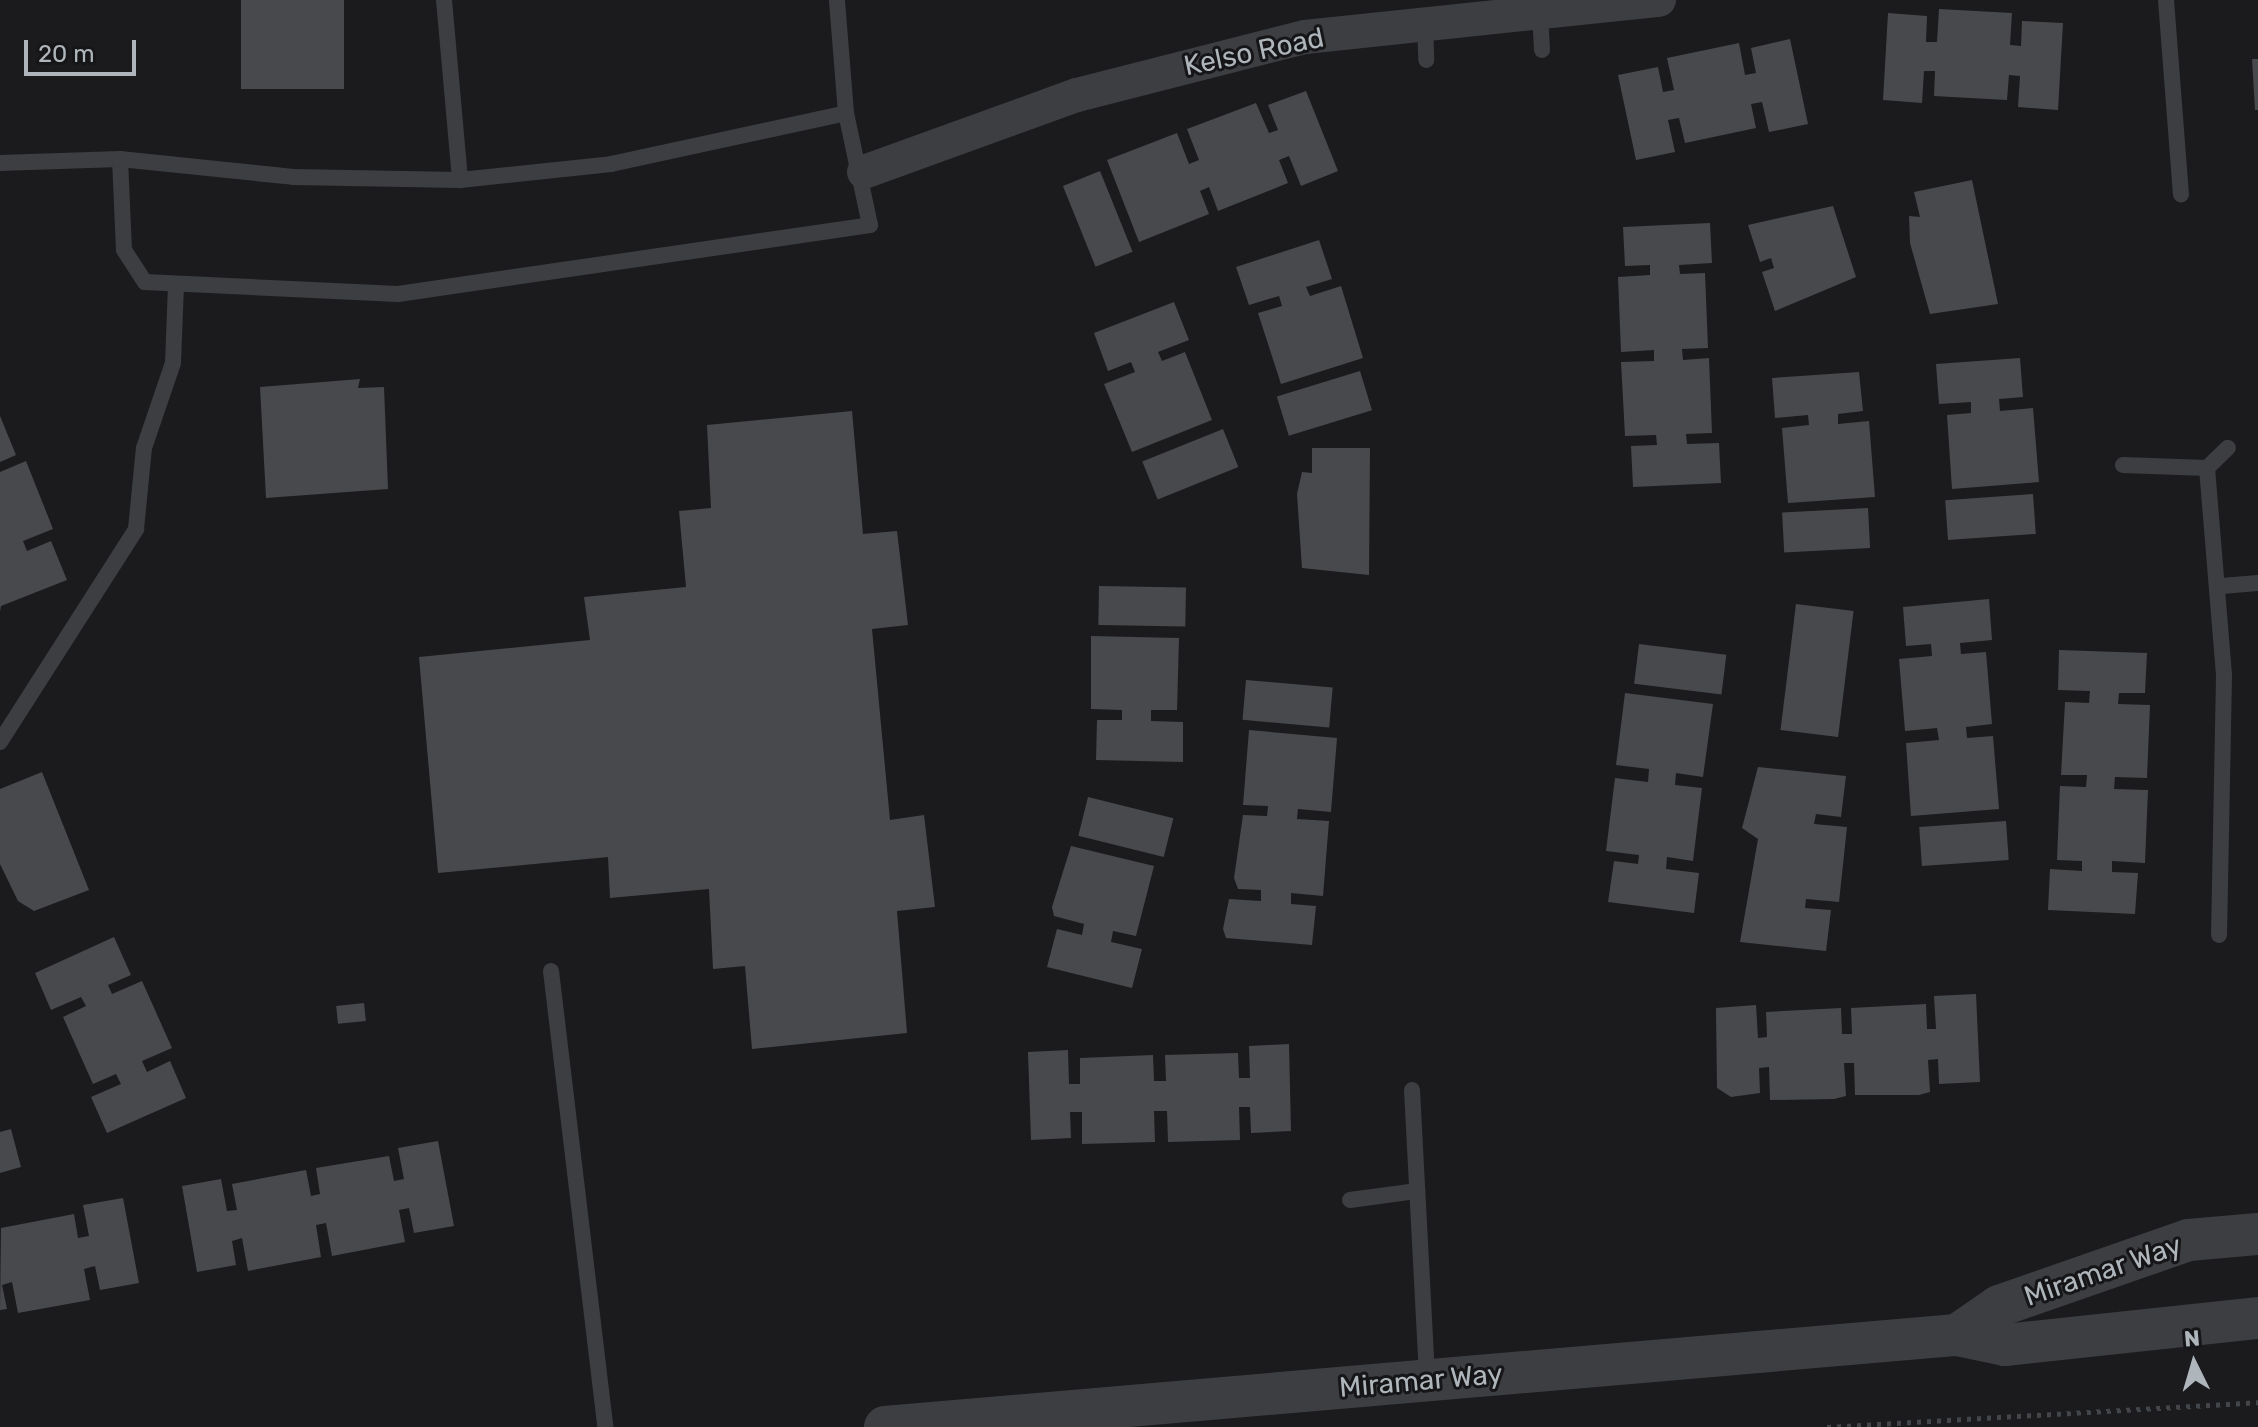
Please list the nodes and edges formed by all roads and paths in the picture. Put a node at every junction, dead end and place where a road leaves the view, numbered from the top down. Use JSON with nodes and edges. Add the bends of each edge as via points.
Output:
{"nodes":[{"id":1,"x":444,"y":0,"type":"edge"},
{"id":2,"x":837,"y":0,"type":"edge"},
{"id":3,"x":1659,"y":0,"type":"edge"},
{"id":4,"x":2166,"y":0,"type":"edge"},
{"id":5,"x":1540,"y":12,"type":"junction"},
{"id":6,"x":1425,"y":23,"type":"junction"},
{"id":7,"x":1542,"y":50,"type":"dead end"},
{"id":8,"x":1426,"y":60,"type":"dead end"},
{"id":9,"x":846,"y":113,"type":"junction"},
{"id":10,"x":120,"y":159,"type":"junction"},
{"id":11,"x":0,"y":163,"type":"edge"},
{"id":12,"x":864,"y":172,"type":"junction"},
{"id":13,"x":460,"y":180,"type":"junction"},
{"id":14,"x":2181,"y":194,"type":"dead end"},
{"id":15,"x":176,"y":284,"type":"junction"},
{"id":16,"x":2228,"y":448,"type":"dead end"},
{"id":17,"x":2123,"y":465,"type":"dead end"},
{"id":18,"x":2207,"y":468,"type":"junction"},
{"id":19,"x":2258,"y":583,"type":"edge"},
{"id":20,"x":2222,"y":586,"type":"junction"},
{"id":21,"x":0,"y":742,"type":"edge"},
{"id":22,"x":2219,"y":935,"type":"dead end"},
{"id":23,"x":551,"y":971,"type":"dead end"},
{"id":24,"x":1412,"y":1090,"type":"dead end"},
{"id":25,"x":1417,"y":1191,"type":"junction"},
{"id":26,"x":1350,"y":1200,"type":"dead end"},
{"id":27,"x":2258,"y":1234,"type":"edge"},
{"id":28,"x":2258,"y":1318,"type":"edge"},
{"id":29,"x":1957,"y":1335,"type":"junction"},
{"id":30,"x":1427,"y":1381,"type":"junction"},
{"id":31,"x":2258,"y":1402,"type":"edge"},
{"id":32,"x":605,"y":1427,"type":"edge"},
{"id":33,"x":885,"y":1427,"type":"edge"},
{"id":34,"x":1827,"y":1427,"type":"edge"}],
"edges":[{"from":1,"to":13,"type":"lane"},
{"from":2,"to":9,"type":"lane"},
{"from":3,"to":5,"type":"street","name":"Kelso Road"},
{"from":4,"to":14,"type":"lane"},
{"from":5,"to":6,"type":"street","name":"Kelso Road"},
{"from":5,"to":7,"type":"lane"},
{"from":6,"to":8,"type":"lane"},
{"from":6,"to":12,"type":"street","name":"Kelso Road","via":[[1305,37],[1194,63],[1077,95]]},
{"from":9,"to":12,"type":"lane"},
{"from":9,"to":13,"type":"lane","via":[[611,164]]},
{"from":10,"to":11,"type":"lane"},
{"from":10,"to":13,"type":"lane","via":[[293,177]]},
{"from":10,"to":15,"type":"lane","via":[[124,250],[145,282]]},
{"from":12,"to":15,"type":"lane","via":[[870,225],[688,256],[398,294]]},
{"from":15,"to":21,"type":"lane","via":[[173,363],[144,448],[136,529]]},
{"from":16,"to":18,"type":"lane"},
{"from":17,"to":18,"type":"lane"},
{"from":18,"to":20,"type":"lane"},
{"from":19,"to":20,"type":"lane"},
{"from":20,"to":22,"type":"lane"},
{"from":23,"to":32,"type":"lane"},
{"from":24,"to":25,"type":"lane"},
{"from":25,"to":26,"type":"lane"},
{"from":25,"to":30,"type":"lane"},
{"from":27,"to":29,"type":"street","name":"Miramar Way","via":[[2189,1240],[1999,1306]]},
{"from":28,"to":29,"type":"street","name":"Miramar Way","via":[[2005,1345]]},
{"from":29,"to":30,"type":"street","name":"Miramar Way"},
{"from":30,"to":33,"type":"street","name":"Miramar Way"},
{"from":31,"to":34,"type":"path"}]}
